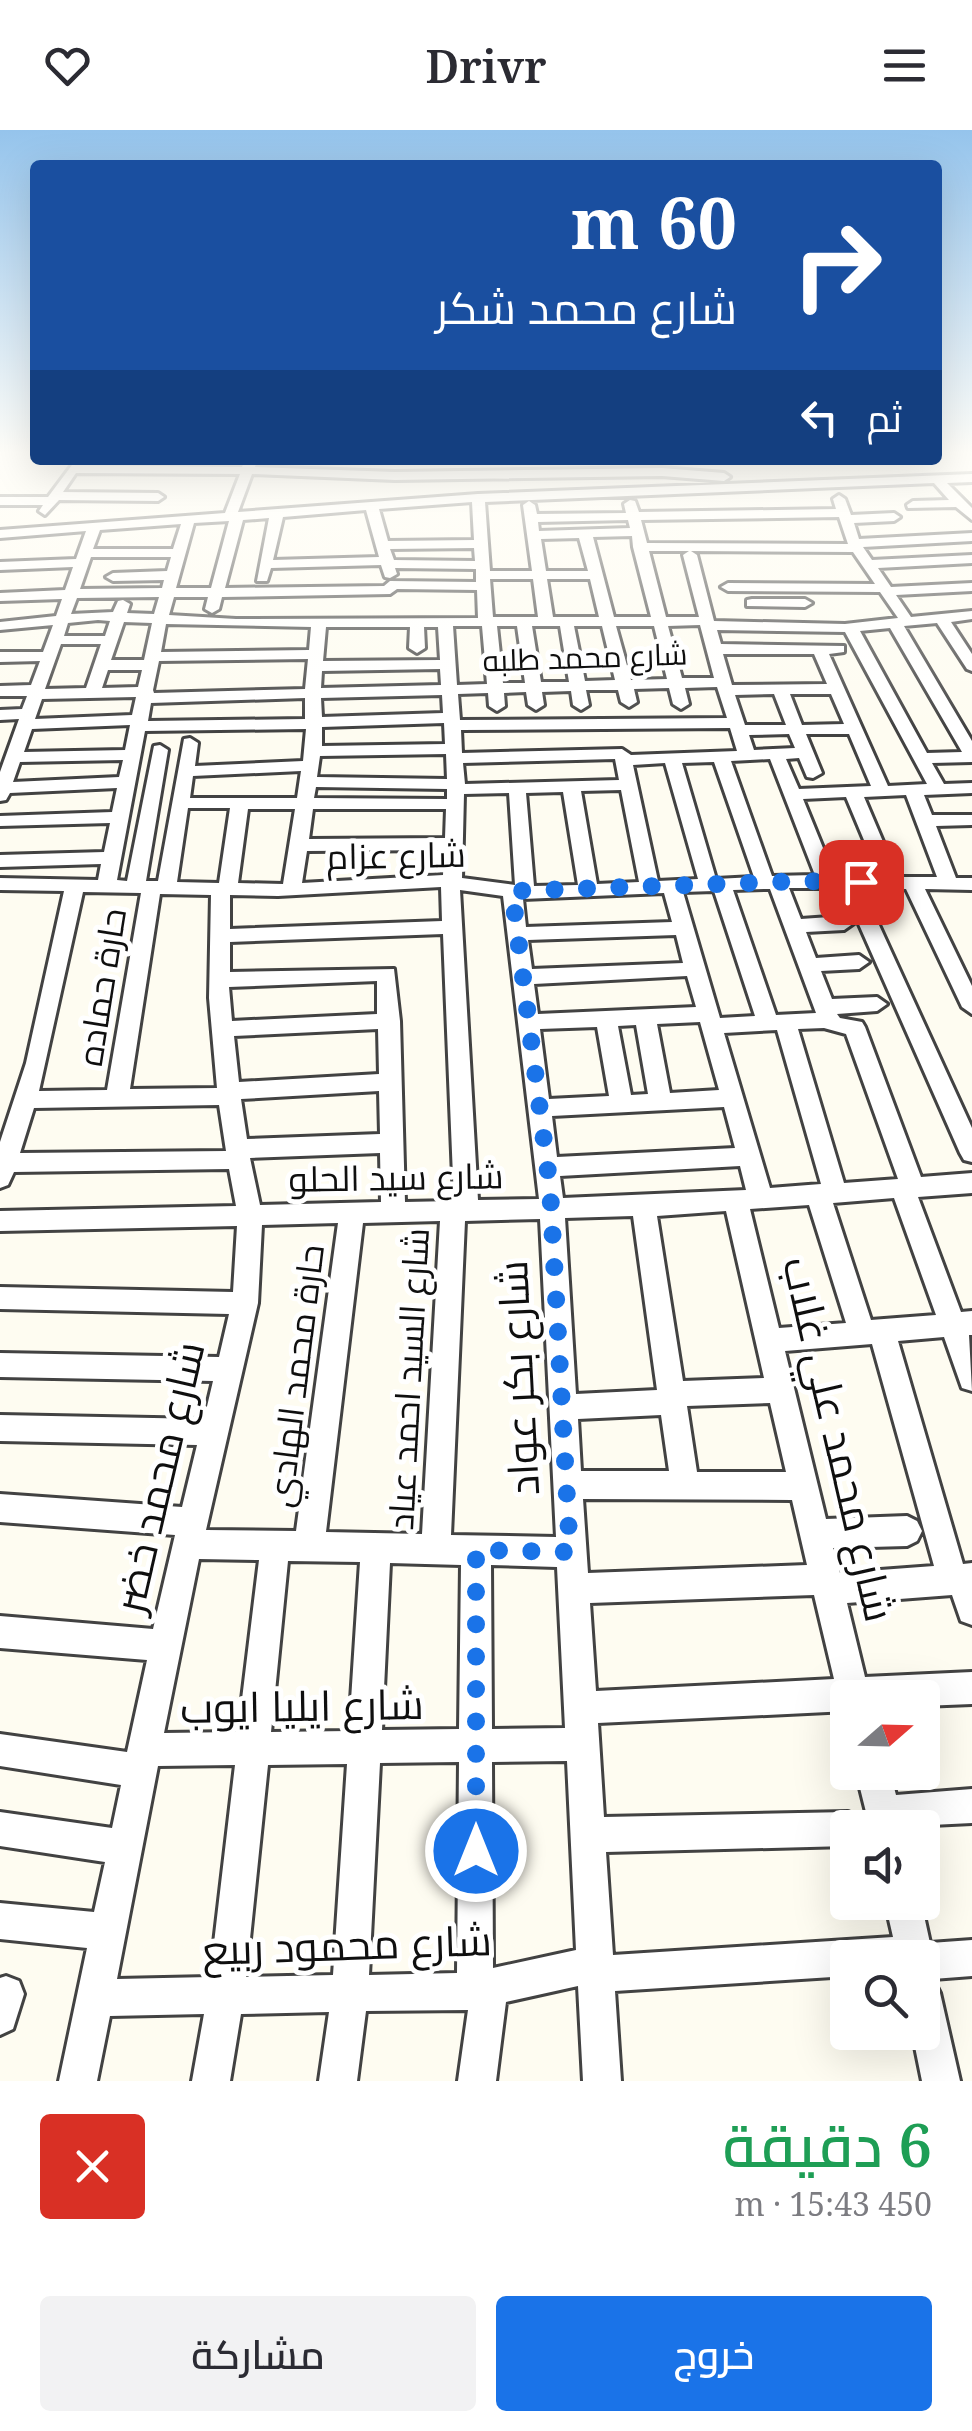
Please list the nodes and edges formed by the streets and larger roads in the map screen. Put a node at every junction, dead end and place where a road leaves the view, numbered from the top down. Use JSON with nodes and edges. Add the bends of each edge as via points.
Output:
{"nodes":[{"id":1,"x":88,"y":545,"type":"edge"},
{"id":2,"x":183,"y":545,"type":"edge"},
{"id":3,"x":227,"y":545,"type":"edge"},
{"id":4,"x":270,"y":545,"type":"edge"},
{"id":5,"x":383,"y":545,"type":"edge"},
{"id":6,"x":473,"y":545,"type":"edge"},
{"id":7,"x":481,"y":545,"type":"edge"},
{"id":8,"x":535,"y":545,"type":"edge"},
{"id":9,"x":588,"y":545,"type":"edge"},
{"id":10,"x":640,"y":545,"type":"edge"},
{"id":11,"x":719,"y":545,"type":"edge"},
{"id":12,"x":857,"y":545,"type":"edge"},
{"id":13,"x":916,"y":545,"type":"edge"},
{"id":14,"x":182,"y":552,"type":"junction"},
{"id":15,"x":861,"y":554,"type":"junction"},
{"id":16,"x":386,"y":557,"type":"junction"},
{"id":17,"x":972,"y":559,"type":"edge"},
{"id":18,"x":348,"y":562,"type":"junction"},
{"id":19,"x":306,"y":563,"type":"junction"},
{"id":20,"x":266,"y":564,"type":"junction"},
{"id":21,"x":0,"y":566,"type":"edge"},
{"id":22,"x":78,"y":572,"type":"junction"},
{"id":23,"x":175,"y":575,"type":"junction"},
{"id":24,"x":485,"y":575,"type":"junction"},
{"id":25,"x":539,"y":575,"type":"junction"},
{"id":26,"x":595,"y":575,"type":"junction"},
{"id":27,"x":28,"y":578,"type":"dead end"},
{"id":28,"x":132,"y":586,"type":"junction"},
{"id":29,"x":437,"y":586,"type":"junction"},
{"id":30,"x":728,"y":587,"type":"dead end"},
{"id":31,"x":746,"y":587,"type":"junction"},
{"id":32,"x":972,"y":587,"type":"edge"},
{"id":33,"x":390,"y":588,"type":"junction"},
{"id":34,"x":301,"y":592,"type":"junction"},
{"id":35,"x":346,"y":592,"type":"junction"},
{"id":36,"x":169,"y":594,"type":"junction"},
{"id":37,"x":258,"y":594,"type":"junction"},
{"id":38,"x":889,"y":594,"type":"junction"},
{"id":39,"x":216,"y":595,"type":"junction"},
{"id":40,"x":0,"y":596,"type":"edge"},
{"id":41,"x":20,"y":601,"type":"junction"},
{"id":42,"x":752,"y":603,"type":"junction"},
{"id":43,"x":972,"y":615,"type":"edge"},
{"id":44,"x":118,"y":617,"type":"junction"},
{"id":45,"x":941,"y":617,"type":"junction"},
{"id":46,"x":61,"y":618,"type":"junction"},
{"id":47,"x":160,"y":620,"type":"junction"},
{"id":48,"x":566,"y":620,"type":"junction"},
{"id":49,"x":606,"y":620,"type":"junction"},
{"id":50,"x":660,"y":620,"type":"junction"},
{"id":51,"x":524,"y":621,"type":"junction"},
{"id":52,"x":546,"y":621,"type":"junction"},
{"id":53,"x":212,"y":622,"type":"junction"},
{"id":54,"x":259,"y":622,"type":"junction"},
{"id":55,"x":296,"y":622,"type":"junction"},
{"id":56,"x":319,"y":622,"type":"junction"},
{"id":57,"x":344,"y":622,"type":"junction"},
{"id":58,"x":417,"y":622,"type":"junction"},
{"id":59,"x":440,"y":622,"type":"junction"},
{"id":60,"x":488,"y":622,"type":"junction"},
{"id":61,"x":901,"y":622,"type":"junction"},
{"id":62,"x":707,"y":623,"type":"junction"},
{"id":63,"x":6,"y":625,"type":"edge"},
{"id":64,"x":759,"y":625,"type":"junction"},
{"id":65,"x":850,"y":627,"type":"junction"},
{"id":66,"x":373,"y":639,"type":"junction"},
{"id":67,"x":964,"y":641,"type":"edge"},
{"id":68,"x":51,"y":648,"type":"junction"},
{"id":69,"x":418,"y":648,"type":"dead end"},
{"id":70,"x":839,"y":648,"type":"dead end"},
{"id":71,"x":106,"y":653,"type":"junction"},
{"id":72,"x":716,"y":656,"type":"junction"},
{"id":73,"x":822,"y":656,"type":"junction"},
{"id":74,"x":0,"y":658,"type":"edge"},
{"id":75,"x":154,"y":658,"type":"junction"},
{"id":76,"x":315,"y":660,"type":"junction"},
{"id":77,"x":448,"y":664,"type":"junction"},
{"id":78,"x":972,"y":665,"type":"edge"},
{"id":79,"x":259,"y":675,"type":"junction"},
{"id":80,"x":206,"y":676,"type":"junction"},
{"id":81,"x":624,"y":684,"type":"junction"},
{"id":82,"x":676,"y":684,"type":"junction"},
{"id":83,"x":578,"y":686,"type":"junction"},
{"id":84,"x":724,"y":686,"type":"junction"},
{"id":85,"x":534,"y":687,"type":"junction"},
{"id":86,"x":496,"y":688,"type":"junction"},
{"id":87,"x":450,"y":690,"type":"junction"},
{"id":88,"x":780,"y":690,"type":"junction"},
{"id":89,"x":837,"y":690,"type":"junction"},
{"id":90,"x":0,"y":691,"type":"edge"},
{"id":91,"x":35,"y":692,"type":"junction"},
{"id":92,"x":92,"y":693,"type":"junction"},
{"id":93,"x":313,"y":694,"type":"junction"},
{"id":94,"x":146,"y":695,"type":"junction"},
{"id":95,"x":629,"y":702,"type":"dead end"},
{"id":96,"x":680,"y":704,"type":"dead end"},
{"id":97,"x":581,"y":705,"type":"dead end"},
{"id":98,"x":498,"y":706,"type":"dead end"},
{"id":99,"x":536,"y":706,"type":"dead end"},
{"id":100,"x":0,"y":715,"type":"edge"},
{"id":101,"x":25,"y":719,"type":"junction"},
{"id":102,"x":452,"y":721,"type":"junction"},
{"id":103,"x":140,"y":723,"type":"junction"},
{"id":104,"x":313,"y":723,"type":"junction"},
{"id":105,"x":737,"y":726,"type":"junction"},
{"id":106,"x":854,"y":728,"type":"junction"},
{"id":107,"x":795,"y":729,"type":"junction"},
{"id":108,"x":251,"y":733,"type":"dead end"},
{"id":109,"x":190,"y":743,"type":"dead end"},
{"id":110,"x":9,"y":747,"type":"edge"},
{"id":111,"x":454,"y":754,"type":"junction"},
{"id":112,"x":776,"y":754,"type":"junction"},
{"id":113,"x":805,"y":754,"type":"junction"},
{"id":114,"x":721,"y":756,"type":"junction"},
{"id":115,"x":747,"y":756,"type":"junction"},
{"id":116,"x":972,"y":756,"type":"edge"},
{"id":117,"x":622,"y":757,"type":"junction"},
{"id":118,"x":133,"y":758,"type":"junction"},
{"id":119,"x":672,"y":758,"type":"junction"},
{"id":120,"x":921,"y":758,"type":"junction"},
{"id":121,"x":310,"y":766,"type":"junction"},
{"id":122,"x":247,"y":769,"type":"junction"},
{"id":123,"x":186,"y":771,"type":"junction"},
{"id":124,"x":813,"y":773,"type":"dead end"},
{"id":125,"x":128,"y":782,"type":"junction"},
{"id":126,"x":628,"y":785,"type":"junction"},
{"id":127,"x":2,"y":786,"type":"edge"},
{"id":128,"x":571,"y":786,"type":"junction"},
{"id":129,"x":517,"y":787,"type":"junction"},
{"id":130,"x":972,"y":788,"type":"edge"},
{"id":131,"x":938,"y":789,"type":"junction"},
{"id":132,"x":913,"y":790,"type":"junction"},
{"id":133,"x":882,"y":791,"type":"junction"},
{"id":134,"x":455,"y":792,"type":"junction"},
{"id":135,"x":853,"y":792,"type":"junction"},
{"id":136,"x":792,"y":794,"type":"junction"},
{"id":137,"x":240,"y":802,"type":"junction"},
{"id":138,"x":305,"y":802,"type":"junction"},
{"id":139,"x":180,"y":803,"type":"junction"},
{"id":140,"x":120,"y":817,"type":"junction"},
{"id":141,"x":972,"y":820,"type":"edge"},
{"id":142,"x":0,"y":821,"type":"edge"},
{"id":143,"x":925,"y":821,"type":"junction"},
{"id":144,"x":454,"y":844,"type":"junction"},
{"id":145,"x":299,"y":845,"type":"junction"},
{"id":146,"x":112,"y":858,"type":"junction"},
{"id":147,"x":0,"y":861,"type":"edge"},
{"id":148,"x":827,"y":881,"type":"junction"},
{"id":149,"x":451,"y":882,"type":"junction"},
{"id":150,"x":771,"y":882,"type":"junction"},
{"id":151,"x":850,"y":882,"type":"junction"},
{"id":152,"x":891,"y":883,"type":"junction"},
{"id":153,"x":0,"y":884,"type":"edge"},
{"id":154,"x":913,"y":884,"type":"junction"},
{"id":155,"x":949,"y":884,"type":"junction"},
{"id":156,"x":972,"y":884,"type":"edge"},
{"id":157,"x":75,"y":885,"type":"junction"},
{"id":158,"x":106,"y":886,"type":"junction"},
{"id":159,"x":716,"y":886,"type":"junction"},
{"id":160,"x":151,"y":887,"type":"junction"},
{"id":161,"x":661,"y":887,"type":"junction"},
{"id":162,"x":224,"y":889,"type":"junction"},
{"id":163,"x":292,"y":890,"type":"junction"},
{"id":164,"x":588,"y":890,"type":"junction"},
{"id":165,"x":519,"y":892,"type":"junction"},
{"id":166,"x":844,"y":923,"type":"dead end"},
{"id":167,"x":793,"y":926,"type":"junction"},
{"id":168,"x":452,"y":927,"type":"junction"},
{"id":169,"x":684,"y":928,"type":"junction"},
{"id":170,"x":518,"y":934,"type":"junction"},
{"id":171,"x":220,"y":936,"type":"junction"},
{"id":172,"x":859,"y":962,"type":"dead end"},
{"id":173,"x":808,"y":964,"type":"junction"},
{"id":174,"x":696,"y":969,"type":"junction"},
{"id":175,"x":523,"y":977,"type":"junction"},
{"id":176,"x":219,"y":980,"type":"junction"},
{"id":177,"x":877,"y":1004,"type":"dead end"},
{"id":178,"x":972,"y":1007,"type":"edge"},
{"id":179,"x":826,"y":1014,"type":"junction"},
{"id":180,"x":645,"y":1018,"type":"junction"},
{"id":181,"x":606,"y":1019,"type":"junction"},
{"id":182,"x":711,"y":1020,"type":"junction"},
{"id":183,"x":388,"y":1022,"type":"junction"},
{"id":184,"x":529,"y":1022,"type":"junction"},
{"id":185,"x":776,"y":1022,"type":"junction"},
{"id":186,"x":222,"y":1029,"type":"junction"},
{"id":187,"x":390,"y":1082,"type":"junction"},
{"id":188,"x":229,"y":1094,"type":"junction"},
{"id":189,"x":117,"y":1098,"type":"junction"},
{"id":190,"x":734,"y":1098,"type":"junction"},
{"id":191,"x":26,"y":1100,"type":"junction"},
{"id":192,"x":661,"y":1102,"type":"junction"},
{"id":193,"x":622,"y":1104,"type":"junction"},
{"id":194,"x":540,"y":1108,"type":"junction"},
{"id":195,"x":392,"y":1144,"type":"junction"},
{"id":196,"x":238,"y":1154,"type":"junction"},
{"id":197,"x":972,"y":1154,"type":"edge"},
{"id":198,"x":751,"y":1156,"type":"junction"},
{"id":199,"x":548,"y":1166,"type":"junction"},
{"id":200,"x":2,"y":1171,"type":"edge"},
{"id":201,"x":972,"y":1182,"type":"edge"},
{"id":202,"x":908,"y":1188,"type":"junction"},
{"id":203,"x":827,"y":1194,"type":"junction"},
{"id":204,"x":749,"y":1200,"type":"junction"},
{"id":205,"x":644,"y":1207,"type":"junction"},
{"id":206,"x":552,"y":1210,"type":"junction"},
{"id":207,"x":393,"y":1212,"type":"junction"},
{"id":208,"x":460,"y":1212,"type":"junction"},
{"id":209,"x":352,"y":1213,"type":"junction"},
{"id":210,"x":250,"y":1216,"type":"junction"},
{"id":211,"x":0,"y":1221,"type":"edge"},
{"id":212,"x":0,"y":1298,"type":"edge"},
{"id":213,"x":245,"y":1302,"type":"junction"},
{"id":214,"x":963,"y":1324,"type":"edge"},
{"id":215,"x":872,"y":1332,"type":"junction"},
{"id":216,"x":770,"y":1341,"type":"junction"},
{"id":217,"x":0,"y":1365,"type":"edge"},
{"id":218,"x":230,"y":1369,"type":"junction"},
{"id":219,"x":972,"y":1379,"type":"edge"},
{"id":220,"x":781,"y":1390,"type":"junction"},
{"id":221,"x":672,"y":1398,"type":"junction"},
{"id":222,"x":562,"y":1407,"type":"junction"},
{"id":223,"x":0,"y":1428,"type":"edge"},
{"id":224,"x":216,"y":1432,"type":"junction"},
{"id":225,"x":566,"y":1485,"type":"junction"},
{"id":226,"x":685,"y":1485,"type":"junction"},
{"id":227,"x":805,"y":1486,"type":"junction"},
{"id":228,"x":0,"y":1508,"type":"edge"},
{"id":229,"x":907,"y":1531,"type":"dead end"},
{"id":230,"x":190,"y":1533,"type":"junction"},
{"id":231,"x":816,"y":1534,"type":"junction"},
{"id":232,"x":275,"y":1546,"type":"junction"},
{"id":233,"x":309,"y":1547,"type":"junction"},
{"id":234,"x":376,"y":1548,"type":"junction"},
{"id":235,"x":436,"y":1550,"type":"junction"},
{"id":236,"x":476,"y":1550,"type":"junction"},
{"id":237,"x":570,"y":1552,"type":"junction"},
{"id":238,"x":963,"y":1579,"type":"edge"},
{"id":239,"x":828,"y":1584,"type":"junction"},
{"id":240,"x":572,"y":1588,"type":"junction"},
{"id":241,"x":972,"y":1610,"type":"edge"},
{"id":242,"x":0,"y":1632,"type":"edge"},
{"id":243,"x":166,"y":1646,"type":"junction"},
{"id":244,"x":850,"y":1680,"type":"edge"},
{"id":245,"x":972,"y":1688,"type":"edge"},
{"id":246,"x":940,"y":1690,"type":"edge"},
{"id":247,"x":830,"y":1696,"type":"edge"},
{"id":248,"x":579,"y":1708,"type":"junction"},
{"id":249,"x":580,"y":1744,"type":"junction"},
{"id":250,"x":476,"y":1746,"type":"junction"},
{"id":251,"x":366,"y":1748,"type":"junction"},
{"id":252,"x":252,"y":1749,"type":"junction"},
{"id":253,"x":0,"y":1750,"type":"edge"},
{"id":254,"x":143,"y":1761,"type":"junction"},
{"id":255,"x":972,"y":1806,"type":"edge"},
{"id":256,"x":940,"y":1811,"type":"edge"},
{"id":257,"x":830,"y":1828,"type":"edge"},
{"id":258,"x":0,"y":1829,"type":"edge"},
{"id":259,"x":587,"y":1835,"type":"junction"},
{"id":260,"x":127,"y":1848,"type":"junction"},
{"id":261,"x":0,"y":1921,"type":"edge"},
{"id":262,"x":110,"y":1932,"type":"junction"},
{"id":263,"x":940,"y":1958,"type":"edge"},
{"id":264,"x":972,"y":1958,"type":"edge"},
{"id":265,"x":830,"y":1959,"type":"edge"},
{"id":266,"x":598,"y":1969,"type":"junction"},
{"id":267,"x":482,"y":1990,"type":"junction"},
{"id":268,"x":350,"y":1994,"type":"junction"},
{"id":269,"x":226,"y":1996,"type":"junction"},
{"id":270,"x":97,"y":1998,"type":"junction"},
{"id":271,"x":934,"y":2050,"type":"edge"},
{"id":272,"x":78,"y":2081,"type":"edge"},
{"id":273,"x":211,"y":2081,"type":"edge"},
{"id":274,"x":338,"y":2081,"type":"edge"},
{"id":275,"x":477,"y":2081,"type":"edge"},
{"id":276,"x":602,"y":2081,"type":"edge"},
{"id":277,"x":941,"y":2081,"type":"edge"}],
"edges":[{"from":1,"to":22,"type":"street"},
{"from":2,"to":14,"type":"street"},
{"from":3,"to":39,"type":"street"},
{"from":4,"to":20,"type":"street"},
{"from":5,"to":16,"type":"street"},
{"from":6,"to":16,"type":"street"},
{"from":7,"to":24,"type":"street"},
{"from":8,"to":25,"type":"street"},
{"from":9,"to":26,"type":"street"},
{"from":10,"to":50,"type":"street"},
{"from":11,"to":15,"type":"street"},
{"from":12,"to":15,"type":"street"},
{"from":13,"to":15,"type":"street"},
{"from":14,"to":22,"type":"street"},
{"from":14,"to":23,"type":"street"},
{"from":15,"to":17,"type":"street"},
{"from":15,"to":38,"type":"street"},
{"from":15,"to":62,"type":"street","via":[[691,558]]},
{"from":16,"to":18,"type":"street"},
{"from":16,"to":24,"type":"street"},
{"from":16,"to":33,"type":"street"},
{"from":18,"to":19,"type":"street"},
{"from":18,"to":35,"type":"street"},
{"from":19,"to":20,"type":"street"},
{"from":19,"to":34,"type":"street"},
{"from":20,"to":37,"type":"street"},
{"from":21,"to":22,"type":"street"},
{"from":22,"to":28,"type":"street"},
{"from":22,"to":41,"type":"street"},
{"from":22,"to":46,"type":"street"},
{"from":23,"to":28,"type":"street"},
{"from":23,"to":36,"type":"street"},
{"from":24,"to":25,"type":"street"},
{"from":24,"to":29,"type":"street"},
{"from":24,"to":60,"type":"street"},
{"from":25,"to":26,"type":"street"},
{"from":25,"to":52,"type":"street"},
{"from":26,"to":49,"type":"street"},
{"from":27,"to":41,"type":"street"},
{"from":28,"to":36,"type":"street"},
{"from":28,"to":44,"type":"street"},
{"from":29,"to":33,"type":"street"},
{"from":29,"to":59,"type":"street","name":"شارع السيد احمد عياد"},
{"from":30,"to":31,"type":"street"},
{"from":31,"to":38,"type":"street"},
{"from":31,"to":42,"type":"street"},
{"from":32,"to":38,"type":"street"},
{"from":33,"to":35,"type":"street"},
{"from":33,"to":66,"type":"street"},
{"from":34,"to":35,"type":"street"},
{"from":34,"to":37,"type":"street"},
{"from":34,"to":55,"type":"street"},
{"from":35,"to":57,"type":"street"},
{"from":36,"to":39,"type":"street"},
{"from":36,"to":47,"type":"street"},
{"from":37,"to":39,"type":"street"},
{"from":37,"to":54,"type":"street"},
{"from":38,"to":42,"type":"street"},
{"from":38,"to":61,"type":"street"},
{"from":39,"to":53,"type":"street"},
{"from":40,"to":41,"type":"street"},
{"from":41,"to":63,"type":"street"},
{"from":42,"to":64,"type":"street"},
{"from":43,"to":45,"type":"street"},
{"from":44,"to":46,"type":"street"},
{"from":44,"to":47,"type":"street"},
{"from":44,"to":71,"type":"street"},
{"from":45,"to":61,"type":"street"},
{"from":45,"to":67,"type":"street"},
{"from":46,"to":63,"type":"street"},
{"from":46,"to":68,"type":"street"},
{"from":47,"to":53,"type":"street"},
{"from":47,"to":75,"type":"street"},
{"from":48,"to":49,"type":"street"},
{"from":48,"to":52,"type":"street"},
{"from":48,"to":83,"type":"street"},
{"from":49,"to":50,"type":"street"},
{"from":49,"to":81,"type":"street"},
{"from":50,"to":62,"type":"street"},
{"from":50,"to":82,"type":"street"},
{"from":51,"to":52,"type":"street"},
{"from":51,"to":60,"type":"street"},
{"from":51,"to":85,"type":"street"},
{"from":53,"to":54,"type":"street"},
{"from":53,"to":80,"type":"street"},
{"from":54,"to":55,"type":"street"},
{"from":54,"to":79,"type":"street"},
{"from":55,"to":56,"type":"street"},
{"from":56,"to":57,"type":"street"},
{"from":56,"to":76,"type":"street"},
{"from":57,"to":66,"type":"street"},
{"from":58,"to":59,"type":"street"},
{"from":58,"to":66,"type":"street"},
{"from":58,"to":69,"type":"street"},
{"from":59,"to":60,"type":"street"},
{"from":59,"to":77,"type":"street","name":"شارع السيد احمد عياد"},
{"from":60,"to":86,"type":"street"},
{"from":61,"to":65,"type":"street"},
{"from":61,"to":116,"type":"street"},
{"from":62,"to":64,"type":"street"},
{"from":62,"to":72,"type":"street"},
{"from":64,"to":65,"type":"street"},
{"from":65,"to":120,"type":"street"},
{"from":66,"to":76,"type":"street"},
{"from":66,"to":77,"type":"street"},
{"from":67,"to":78,"type":"street"},
{"from":68,"to":71,"type":"street"},
{"from":68,"to":74,"type":"street"},
{"from":68,"to":91,"type":"street"},
{"from":70,"to":73,"type":"street"},
{"from":71,"to":75,"type":"street"},
{"from":71,"to":92,"type":"street"},
{"from":72,"to":73,"type":"street"},
{"from":72,"to":84,"type":"street"},
{"from":73,"to":89,"type":"street"},
{"from":75,"to":80,"type":"street"},
{"from":75,"to":94,"type":"street"},
{"from":76,"to":79,"type":"street"},
{"from":76,"to":93,"type":"street"},
{"from":77,"to":87,"type":"street","name":"شارع السيد احمد عياد"},
{"from":79,"to":80,"type":"street"},
{"from":79,"to":80,"type":"street"},
{"from":79,"to":93,"type":"street","name":"شارع محمد طلبه"},
{"from":80,"to":94,"type":"street"},
{"from":81,"to":82,"type":"street","name":"شارع محمد طلبه"},
{"from":81,"to":83,"type":"street","name":"شارع محمد طلبه"},
{"from":81,"to":95,"type":"street"},
{"from":82,"to":84,"type":"street","name":"شارع محمد طلبه"},
{"from":82,"to":96,"type":"street"},
{"from":83,"to":85,"type":"street","name":"شارع محمد طلبه"},
{"from":83,"to":97,"type":"street"},
{"from":84,"to":88,"type":"street","name":"شارع محمد طلبه"},
{"from":84,"to":105,"type":"street"},
{"from":85,"to":86,"type":"street","name":"شارع محمد طلبه"},
{"from":85,"to":99,"type":"street"},
{"from":86,"to":87,"type":"street","name":"شارع محمد طلبه"},
{"from":86,"to":98,"type":"street"},
{"from":87,"to":93,"type":"street","name":"شارع محمد طلبه"},
{"from":87,"to":102,"type":"street","name":"شارع السيد احمد عياد"},
{"from":88,"to":89,"type":"street","name":"شارع محمد طلبه"},
{"from":88,"to":107,"type":"street"},
{"from":89,"to":106,"type":"street"},
{"from":90,"to":91,"type":"street"},
{"from":91,"to":92,"type":"street"},
{"from":91,"to":101,"type":"street"},
{"from":92,"to":94,"type":"street"},
{"from":93,"to":104,"type":"street"},
{"from":94,"to":103,"type":"street"},
{"from":100,"to":101,"type":"street"},
{"from":101,"to":103,"type":"street"},
{"from":101,"to":110,"type":"street"},
{"from":102,"to":104,"type":"street"},
{"from":102,"to":105,"type":"street"},
{"from":102,"to":111,"type":"street","name":"شارع السيد احمد عياد"},
{"from":103,"to":104,"type":"street"},
{"from":103,"to":118,"type":"street"},
{"from":104,"to":121,"type":"street"},
{"from":105,"to":107,"type":"street"},
{"from":105,"to":115,"type":"street"},
{"from":106,"to":107,"type":"street"},
{"from":106,"to":133,"type":"street"},
{"from":107,"to":113,"type":"street"},
{"from":108,"to":122,"type":"street"},
{"from":109,"to":123,"type":"street"},
{"from":110,"to":118,"type":"street"},
{"from":110,"to":127,"type":"street"},
{"from":111,"to":117,"type":"street"},
{"from":111,"to":121,"type":"street"},
{"from":111,"to":134,"type":"street","name":"شارع السيد احمد عياد"},
{"from":112,"to":113,"type":"street"},
{"from":112,"to":115,"type":"street"},
{"from":112,"to":136,"type":"street"},
{"from":113,"to":124,"type":"street"},
{"from":114,"to":115,"type":"street"},
{"from":114,"to":119,"type":"street"},
{"from":114,"to":150,"type":"street"},
{"from":116,"to":120,"type":"street"},
{"from":117,"to":119,"type":"street"},
{"from":117,"to":126,"type":"street","name":"شارع محمد علي غلاب"},
{"from":118,"to":125,"type":"street"},
{"from":118,"to":160,"type":"street","via":[[160,756]]},
{"from":119,"to":159,"type":"street"},
{"from":120,"to":131,"type":"street"},
{"from":121,"to":122,"type":"street"},
{"from":121,"to":134,"type":"street"},
{"from":121,"to":138,"type":"street"},
{"from":122,"to":123,"type":"street"},
{"from":123,"to":139,"type":"street"},
{"from":125,"to":127,"type":"street"},
{"from":125,"to":140,"type":"street"},
{"from":126,"to":128,"type":"street"},
{"from":126,"to":161,"type":"street","name":"شارع محمد علي غلاب"},
{"from":128,"to":129,"type":"street"},
{"from":128,"to":164,"type":"street"},
{"from":129,"to":134,"type":"street"},
{"from":129,"to":165,"type":"street","name":"شارع بكر عواد"},
{"from":130,"to":131,"type":"street"},
{"from":131,"to":132,"type":"street"},
{"from":132,"to":133,"type":"street"},
{"from":132,"to":143,"type":"street"},
{"from":133,"to":135,"type":"street"},
{"from":134,"to":138,"type":"street"},
{"from":134,"to":144,"type":"street","name":"شارع السيد احمد عياد"},
{"from":135,"to":136,"type":"street"},
{"from":135,"to":152,"type":"street"},
{"from":136,"to":148,"type":"street"},
{"from":137,"to":138,"type":"street"},
{"from":137,"to":139,"type":"street"},
{"from":137,"to":162,"type":"street","name":"شارع محمد خضر"},
{"from":138,"to":145,"type":"street"},
{"from":139,"to":160,"type":"street"},
{"from":140,"to":142,"type":"street"},
{"from":140,"to":146,"type":"street"},
{"from":141,"to":143,"type":"street"},
{"from":143,"to":155,"type":"street"},
{"from":144,"to":145,"type":"street"},
{"from":144,"to":149,"type":"street","name":"شارع السيد احمد عياد"},
{"from":145,"to":163,"type":"street"},
{"from":146,"to":147,"type":"street"},
{"from":146,"to":158,"type":"street"},
{"from":148,"to":150,"type":"street","name":"شارع عزام"},
{"from":148,"to":151,"type":"street","name":"شارع عزام"},
{"from":149,"to":163,"type":"street","name":"شارع عزام"},
{"from":149,"to":165,"type":"street","name":"شارع عزام"},
{"from":149,"to":168,"type":"street","name":"شارع السيد احمد عياد"},
{"from":150,"to":159,"type":"street","name":"شارع عزام"},
{"from":150,"to":167,"type":"street"},
{"from":151,"to":152,"type":"street","name":"شارع عزام"},
{"from":151,"to":197,"type":"street"},
{"from":152,"to":154,"type":"street","name":"شارع عزام"},
{"from":153,"to":157,"type":"street","name":"شارع عزام"},
{"from":154,"to":155,"type":"street","name":"شارع عزام"},
{"from":154,"to":178,"type":"street"},
{"from":155,"to":156,"type":"street","name":"شارع عزام"},
{"from":157,"to":158,"type":"street","name":"شارع عزام"},
{"from":157,"to":191,"type":"street"},
{"from":158,"to":160,"type":"street","name":"شارع عزام"},
{"from":159,"to":161,"type":"street","name":"شارع عزام"},
{"from":159,"to":185,"type":"street"},
{"from":160,"to":162,"type":"street","name":"شارع عزام"},
{"from":160,"to":189,"type":"street","name":"حارة حماده"},
{"from":161,"to":164,"type":"street","name":"شارع عزام"},
{"from":161,"to":169,"type":"street","name":"شارع محمد علي غلاب"},
{"from":162,"to":163,"type":"street","name":"شارع عزام"},
{"from":162,"to":171,"type":"street","name":"شارع محمد خضر"},
{"from":164,"to":165,"type":"street","name":"شارع عزام"},
{"from":165,"to":170,"type":"street","name":"شارع بكر عواد"},
{"from":166,"to":167,"type":"street"},
{"from":167,"to":173,"type":"street"},
{"from":168,"to":171,"type":"street"},
{"from":168,"to":208,"type":"street","name":"شارع السيد احمد عياد"},
{"from":169,"to":170,"type":"street"},
{"from":169,"to":174,"type":"street","name":"شارع محمد علي غلاب"},
{"from":170,"to":175,"type":"street","name":"شارع بكر عواد"},
{"from":171,"to":176,"type":"street","name":"شارع محمد خضر"},
{"from":172,"to":173,"type":"street"},
{"from":173,"to":179,"type":"street"},
{"from":174,"to":175,"type":"street"},
{"from":174,"to":182,"type":"street","name":"شارع محمد علي غلاب"},
{"from":175,"to":184,"type":"street","name":"شارع بكر عواد"},
{"from":176,"to":183,"type":"street","via":[[387,974]]},
{"from":176,"to":186,"type":"street","name":"شارع محمد خضر"},
{"from":177,"to":179,"type":"street"},
{"from":179,"to":185,"type":"street"},
{"from":179,"to":202,"type":"street","via":[[858,1030]]},
{"from":180,"to":181,"type":"street"},
{"from":180,"to":182,"type":"street"},
{"from":180,"to":192,"type":"street"},
{"from":181,"to":184,"type":"street"},
{"from":181,"to":193,"type":"street"},
{"from":182,"to":185,"type":"street"},
{"from":182,"to":190,"type":"street","name":"شارع محمد علي غلاب"},
{"from":183,"to":186,"type":"street"},
{"from":183,"to":187,"type":"street"},
{"from":184,"to":194,"type":"street","name":"شارع بكر عواد"},
{"from":185,"to":203,"type":"street"},
{"from":186,"to":188,"type":"street","name":"شارع محمد خضر"},
{"from":187,"to":188,"type":"street"},
{"from":187,"to":195,"type":"street"},
{"from":188,"to":189,"type":"street"},
{"from":188,"to":196,"type":"street","name":"شارع محمد خضر"},
{"from":189,"to":191,"type":"street"},
{"from":190,"to":192,"type":"street"},
{"from":190,"to":198,"type":"street","name":"شارع محمد علي غلاب"},
{"from":191,"to":200,"type":"street"},
{"from":192,"to":193,"type":"street"},
{"from":193,"to":194,"type":"street"},
{"from":194,"to":199,"type":"street","name":"شارع بكر عواد"},
{"from":195,"to":196,"type":"street"},
{"from":195,"to":207,"type":"street"},
{"from":196,"to":200,"type":"street"},
{"from":196,"to":210,"type":"street","name":"شارع محمد خضر"},
{"from":198,"to":199,"type":"street"},
{"from":198,"to":204,"type":"street","name":"شارع محمد علي غلاب"},
{"from":199,"to":206,"type":"street","name":"شارع بكر عواد"},
{"from":201,"to":202,"type":"street","name":"شارع سيد الحلو"},
{"from":202,"to":203,"type":"street","name":"شارع سيد الحلو"},
{"from":202,"to":214,"type":"street"},
{"from":203,"to":204,"type":"street","name":"شارع سيد الحلو"},
{"from":203,"to":215,"type":"street"},
{"from":204,"to":205,"type":"street","name":"شارع سيد الحلو"},
{"from":204,"to":216,"type":"street","name":"شارع محمد علي غلاب"},
{"from":205,"to":206,"type":"street","name":"شارع سيد الحلو"},
{"from":205,"to":221,"type":"street"},
{"from":206,"to":208,"type":"street","name":"شارع سيد الحلو"},
{"from":206,"to":222,"type":"street","name":"شارع بكر عواد"},
{"from":207,"to":208,"type":"street","name":"شارع سيد الحلو"},
{"from":207,"to":209,"type":"street","name":"شارع سيد الحلو"},
{"from":208,"to":235,"type":"street","name":"شارع السيد احمد عياد"},
{"from":209,"to":210,"type":"street","name":"شارع سيد الحلو"},
{"from":209,"to":233,"type":"street","name":"حارة محمد الهادي"},
{"from":210,"to":211,"type":"street","name":"شارع سيد الحلو"},
{"from":210,"to":213,"type":"street","name":"شارع محمد خضر"},
{"from":212,"to":213,"type":"street"},
{"from":213,"to":218,"type":"street","name":"شارع محمد خضر"},
{"from":214,"to":215,"type":"street"},
{"from":214,"to":219,"type":"street"},
{"from":215,"to":216,"type":"street"},
{"from":215,"to":238,"type":"street"},
{"from":216,"to":220,"type":"street","name":"شارع محمد علي غلاب"},
{"from":217,"to":218,"type":"street"},
{"from":218,"to":224,"type":"street","name":"شارع محمد خضر"},
{"from":220,"to":221,"type":"street"},
{"from":220,"to":227,"type":"street","name":"شارع محمد علي غلاب"},
{"from":221,"to":222,"type":"street"},
{"from":221,"to":226,"type":"street"},
{"from":222,"to":225,"type":"street","name":"شارع بكر عواد"},
{"from":223,"to":224,"type":"street"},
{"from":224,"to":230,"type":"street","name":"شارع محمد خضر"},
{"from":225,"to":226,"type":"street"},
{"from":225,"to":237,"type":"street","name":"شارع بكر عواد"},
{"from":226,"to":227,"type":"street"},
{"from":227,"to":231,"type":"street","name":"شارع محمد علي غلاب"},
{"from":228,"to":230,"type":"street"},
{"from":229,"to":231,"type":"street"},
{"from":230,"to":232,"type":"street"},
{"from":230,"to":243,"type":"street","name":"شارع محمد خضر"},
{"from":231,"to":239,"type":"street","name":"شارع محمد علي غلاب"},
{"from":232,"to":233,"type":"street"},
{"from":232,"to":252,"type":"street"},
{"from":233,"to":234,"type":"street"},
{"from":234,"to":235,"type":"street"},
{"from":234,"to":251,"type":"street"},
{"from":235,"to":236,"type":"street"},
{"from":236,"to":237,"type":"street"},
{"from":236,"to":250,"type":"street"},
{"from":237,"to":240,"type":"street","name":"شارع بكر عواد"},
{"from":238,"to":239,"type":"street"},
{"from":238,"to":241,"type":"street"},
{"from":239,"to":240,"type":"street"},
{"from":239,"to":244,"type":"street","name":"شارع محمد علي غلاب"},
{"from":240,"to":248,"type":"street","name":"شارع بكر عواد"},
{"from":242,"to":243,"type":"street"},
{"from":243,"to":254,"type":"street","name":"شارع محمد خضر"},
{"from":245,"to":246,"type":"street"},
{"from":247,"to":248,"type":"street"},
{"from":248,"to":249,"type":"street","name":"شارع بكر عواد"},
{"from":249,"to":250,"type":"street","name":"شارع ايليا ايوب"},
{"from":249,"to":259,"type":"street","name":"شارع بكر عواد"},
{"from":250,"to":251,"type":"street","name":"شارع ايليا ايوب"},
{"from":250,"to":267,"type":"street"},
{"from":251,"to":252,"type":"street","name":"شارع ايليا ايوب"},
{"from":251,"to":268,"type":"street"},
{"from":252,"to":254,"type":"street","name":"شارع ايليا ايوب"},
{"from":252,"to":269,"type":"street"},
{"from":253,"to":254,"type":"street","name":"شارع ايليا ايوب"},
{"from":254,"to":260,"type":"street","name":"شارع محمد خضر"},
{"from":255,"to":256,"type":"street"},
{"from":257,"to":259,"type":"street"},
{"from":258,"to":260,"type":"street"},
{"from":259,"to":266,"type":"street","name":"شارع بكر عواد"},
{"from":260,"to":262,"type":"street","name":"شارع محمد خضر"},
{"from":261,"to":262,"type":"street"},
{"from":262,"to":270,"type":"street","name":"شارع محمد خضر"},
{"from":263,"to":264,"type":"street"},
{"from":265,"to":266,"type":"street","name":"شارع محمود ربيع"},
{"from":266,"to":267,"type":"street","name":"شارع محمود ربيع"},
{"from":266,"to":276,"type":"street","name":"شارع بكر عواد"},
{"from":267,"to":268,"type":"street","name":"شارع محمود ربيع"},
{"from":267,"to":275,"type":"street"},
{"from":268,"to":269,"type":"street","name":"شارع محمود ربيع"},
{"from":268,"to":274,"type":"street"},
{"from":269,"to":270,"type":"street","name":"شارع محمود ربيع"},
{"from":269,"to":273,"type":"street"},
{"from":270,"to":272,"type":"street","name":"شارع محمد خضر"},
{"from":271,"to":277,"type":"street"}]}
